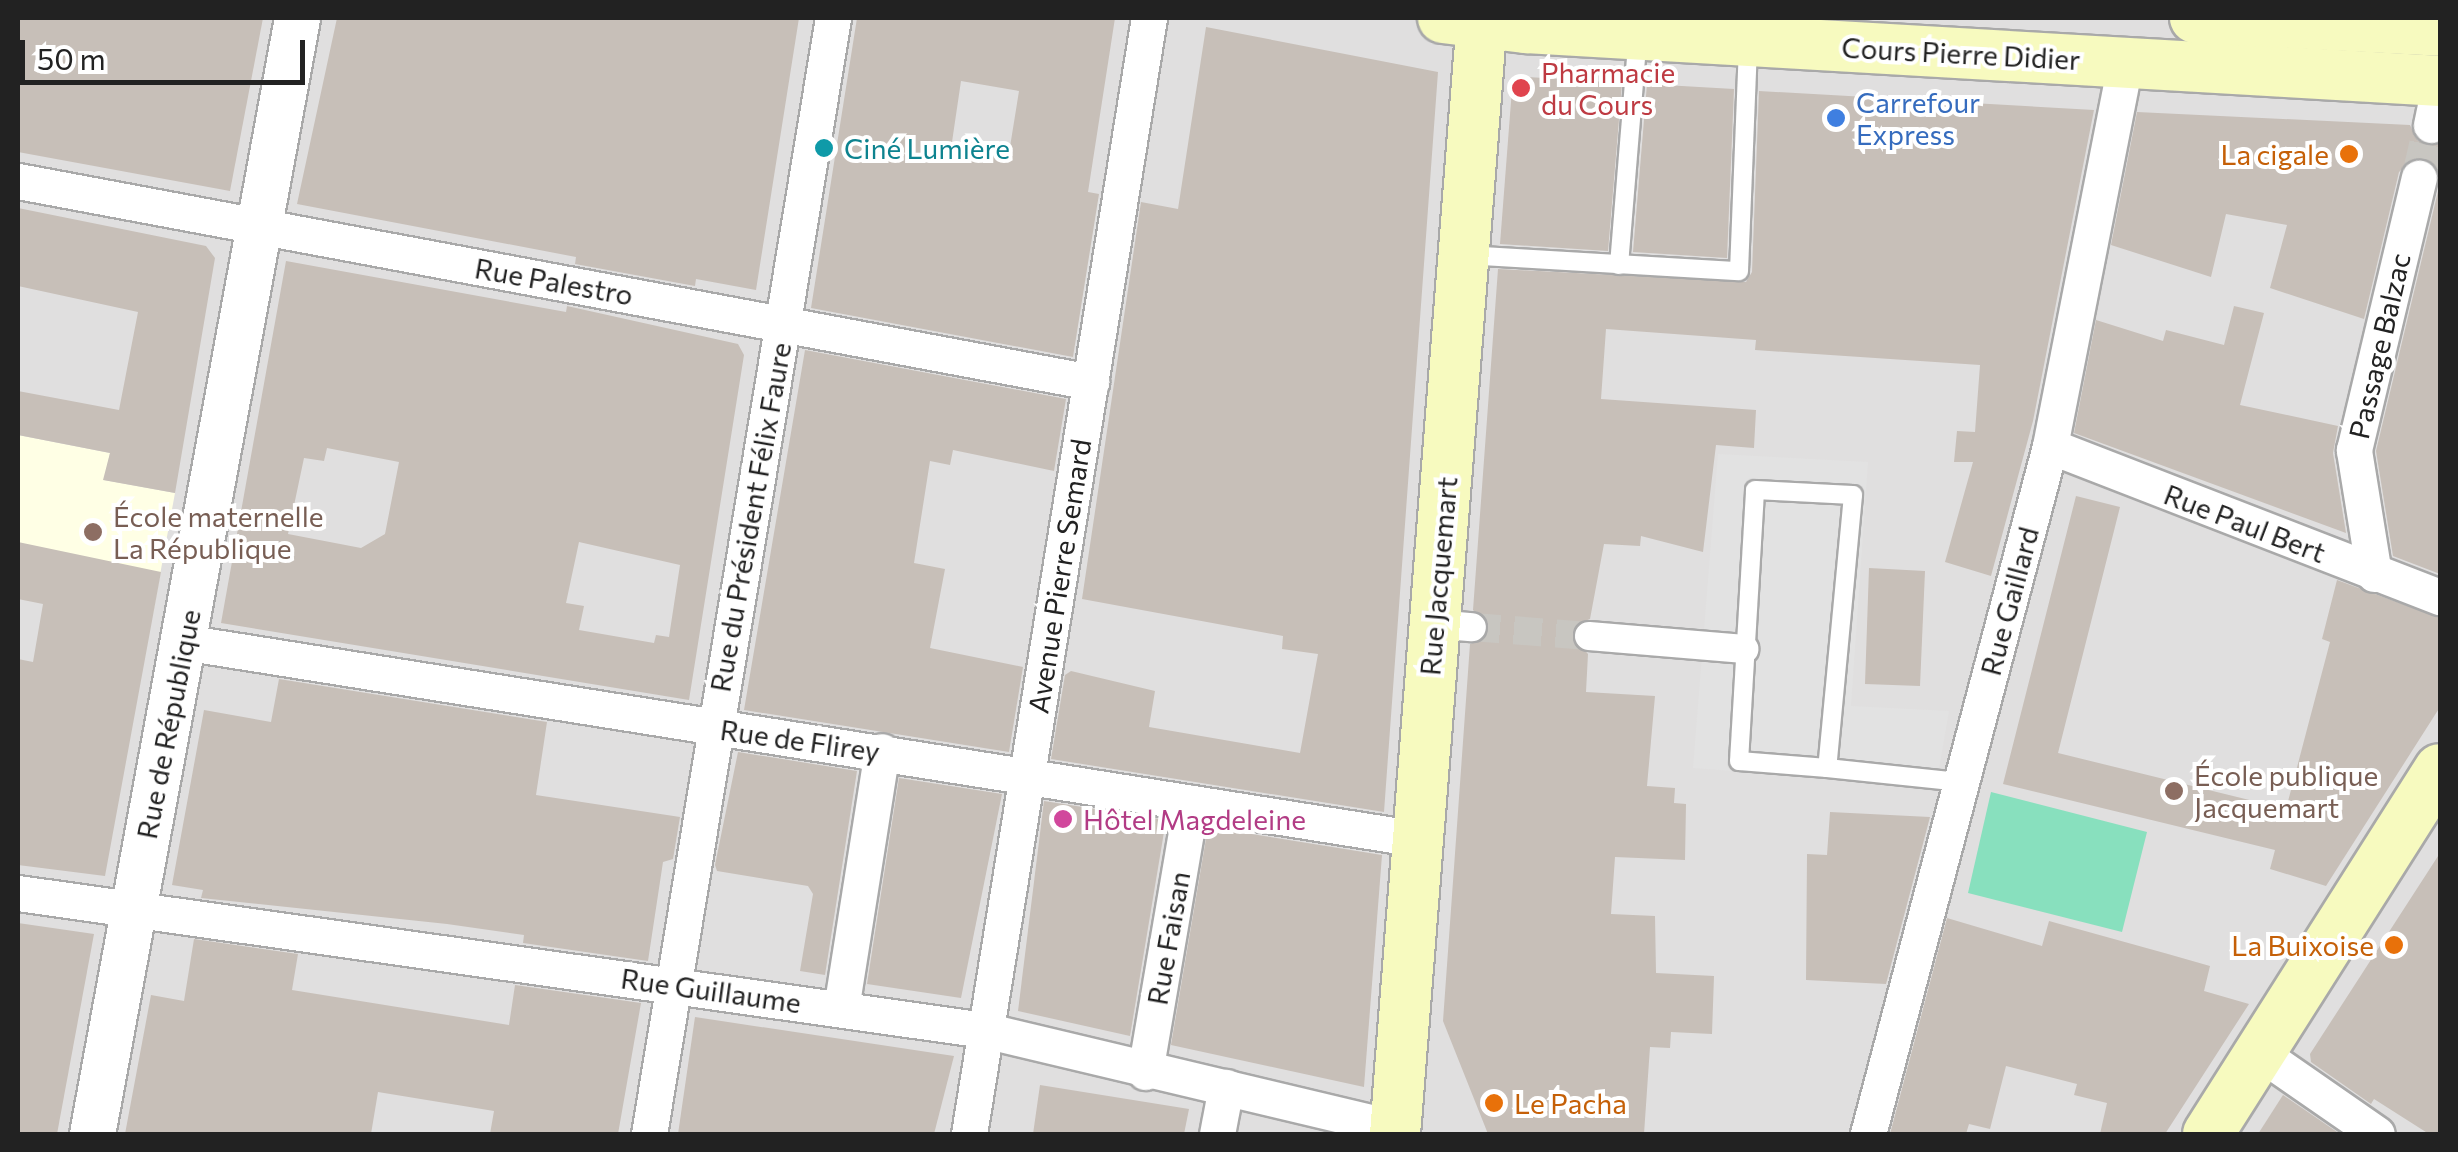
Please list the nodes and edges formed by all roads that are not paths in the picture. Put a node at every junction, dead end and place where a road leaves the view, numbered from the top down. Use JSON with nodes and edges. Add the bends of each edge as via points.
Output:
{"nodes":[{"id":1,"x":297,"y":18,"type":"edge"},
{"id":2,"x":833,"y":18,"type":"edge"},
{"id":3,"x":1149,"y":18,"type":"edge"},
{"id":4,"x":2194,"y":18,"type":"edge"},
{"id":5,"x":1468,"y":19,"type":"edge"},
{"id":6,"x":2440,"y":31,"type":"edge"},
{"id":7,"x":1638,"y":33,"type":"junction"},
{"id":8,"x":1748,"y":41,"type":"junction"},
{"id":9,"x":2125,"y":62,"type":"junction"},
{"id":10,"x":2437,"y":96,"type":"edge"},
{"id":11,"x":2419,"y":178,"type":"tunnel mouth"},
{"id":12,"x":18,"y":181,"type":"edge"},
{"id":13,"x":256,"y":227,"type":"junction"},
{"id":14,"x":1466,"y":256,"type":"junction"},
{"id":15,"x":1619,"y":265,"type":"junction"},
{"id":16,"x":785,"y":324,"type":"junction"},
{"id":17,"x":1091,"y":382,"type":"junction"},
{"id":18,"x":2050,"y":446,"type":"junction"},
{"id":19,"x":2374,"y":574,"type":"junction"},
{"id":20,"x":2440,"y":597,"type":"edge"},
{"id":21,"x":1589,"y":636,"type":"tunnel mouth"},
{"id":22,"x":183,"y":642,"type":"junction"},
{"id":23,"x":1744,"y":649,"type":"junction"},
{"id":24,"x":713,"y":727,"type":"junction"},
{"id":25,"x":882,"y":751,"type":"junction"},
{"id":26,"x":1827,"y":768,"type":"junction"},
{"id":27,"x":2440,"y":769,"type":"edge"},
{"id":28,"x":1027,"y":776,"type":"junction"},
{"id":29,"x":1961,"y":782,"type":"junction"},
{"id":30,"x":1191,"y":803,"type":"junction"},
{"id":31,"x":1418,"y":839,"type":"junction"},
{"id":32,"x":18,"y":893,"type":"edge"},
{"id":33,"x":134,"y":908,"type":"junction"},
{"id":34,"x":673,"y":984,"type":"junction"},
{"id":35,"x":842,"y":1009,"type":"junction"},
{"id":36,"x":984,"y":1030,"type":"junction"},
{"id":37,"x":2260,"y":1052,"type":"junction"},
{"id":38,"x":1145,"y":1072,"type":"junction"},
{"id":39,"x":1226,"y":1087,"type":"junction"},
{"id":40,"x":1396,"y":1131,"type":"edge"},
{"id":41,"x":92,"y":1134,"type":"edge"},
{"id":42,"x":649,"y":1134,"type":"edge"},
{"id":43,"x":969,"y":1134,"type":"edge"},
{"id":44,"x":1217,"y":1134,"type":"edge"},
{"id":45,"x":1868,"y":1134,"type":"edge"},
{"id":46,"x":2208,"y":1134,"type":"edge"},
{"id":47,"x":2377,"y":1134,"type":"edge"}],
"edges":[{"from":1,"to":13,"type":"street","name":"Rue de République"},
{"from":2,"to":16,"type":"street","name":"Rue du Président Félix Faure"},
{"from":3,"to":17,"type":"street","name":"Avenue Pierre Semard"},
{"from":4,"to":6,"type":"main road"},
{"from":5,"to":7,"type":"main road","name":"Cours Pierre Didier"},
{"from":5,"to":14,"type":"main road","name":"Rue Jacquemart"},
{"from":7,"to":8,"type":"main road","name":"Cours Pierre Didier"},
{"from":7,"to":15,"type":"lane"},
{"from":8,"to":9,"type":"main road","name":"Cours Pierre Didier"},
{"from":8,"to":15,"type":"lane","via":[[1740,272]]},
{"from":9,"to":10,"type":"main road","name":"Cours Pierre Didier"},
{"from":9,"to":18,"type":"street","name":"Rue Gaillard"},
{"from":11,"to":19,"type":"street","name":"Passage Balzac","via":[[2354,450]]},
{"from":12,"to":13,"type":"street","name":"Rue Palestro"},
{"from":13,"to":16,"type":"street","name":"Rue Palestro"},
{"from":13,"to":22,"type":"street","name":"Rue de République"},
{"from":14,"to":15,"type":"lane"},
{"from":14,"to":31,"type":"main road","name":"Rue Jacquemart","via":[[1453,625]]},
{"from":16,"to":17,"type":"street","name":"Rue Palestro"},
{"from":16,"to":24,"type":"street","name":"Rue du Président Félix Faure"},
{"from":17,"to":28,"type":"street","name":"Avenue Pierre Semard"},
{"from":18,"to":19,"type":"street","name":"Rue Paul Bert"},
{"from":18,"to":29,"type":"street","name":"Rue Gaillard"},
{"from":19,"to":20,"type":"street","name":"Rue Paul Bert"},
{"from":21,"to":23,"type":"street"},
{"from":22,"to":24,"type":"street","name":"Rue de Flirey"},
{"from":22,"to":33,"type":"street","name":"Rue de République"},
{"from":23,"to":26,"type":"lane","via":[[1739,760]]},
{"from":23,"to":26,"type":"lane","via":[[1756,490],[1853,495]]},
{"from":24,"to":25,"type":"street","name":"Rue de Flirey"},
{"from":24,"to":34,"type":"street","name":"Rue du Président Félix Faure"},
{"from":25,"to":28,"type":"street","name":"Rue de Flirey"},
{"from":25,"to":35,"type":"street"},
{"from":26,"to":29,"type":"lane"},
{"from":27,"to":37,"type":"main road"},
{"from":28,"to":30,"type":"street","name":"Rue de Flirey"},
{"from":28,"to":36,"type":"street","name":"Avenue Pierre Semard"},
{"from":29,"to":45,"type":"street","name":"Rue Gaillard"},
{"from":30,"to":31,"type":"street","name":"Rue de Flirey"},
{"from":30,"to":38,"type":"street","name":"Rue Faisan"},
{"from":31,"to":40,"type":"main road","name":"Rue Jacquemart"},
{"from":32,"to":33,"type":"street","name":"Rue Guillaume"},
{"from":33,"to":34,"type":"street","name":"Rue Guillaume"},
{"from":33,"to":41,"type":"street","name":"Rue de République"},
{"from":34,"to":35,"type":"street","name":"Rue Guillaume"},
{"from":34,"to":42,"type":"street","name":"Rue du Président Félix Faure"},
{"from":35,"to":36,"type":"street","name":"Rue Guillaume"},
{"from":36,"to":38,"type":"street","name":"Rue Guillaume"},
{"from":36,"to":43,"type":"street","name":"Avenue Pierre Semard"},
{"from":37,"to":46,"type":"main road"},
{"from":37,"to":47,"type":"street"},
{"from":38,"to":39,"type":"street","name":"Rue Guillaume"},
{"from":39,"to":40,"type":"street","name":"Rue Guillaume"},
{"from":39,"to":44,"type":"street"}]}
